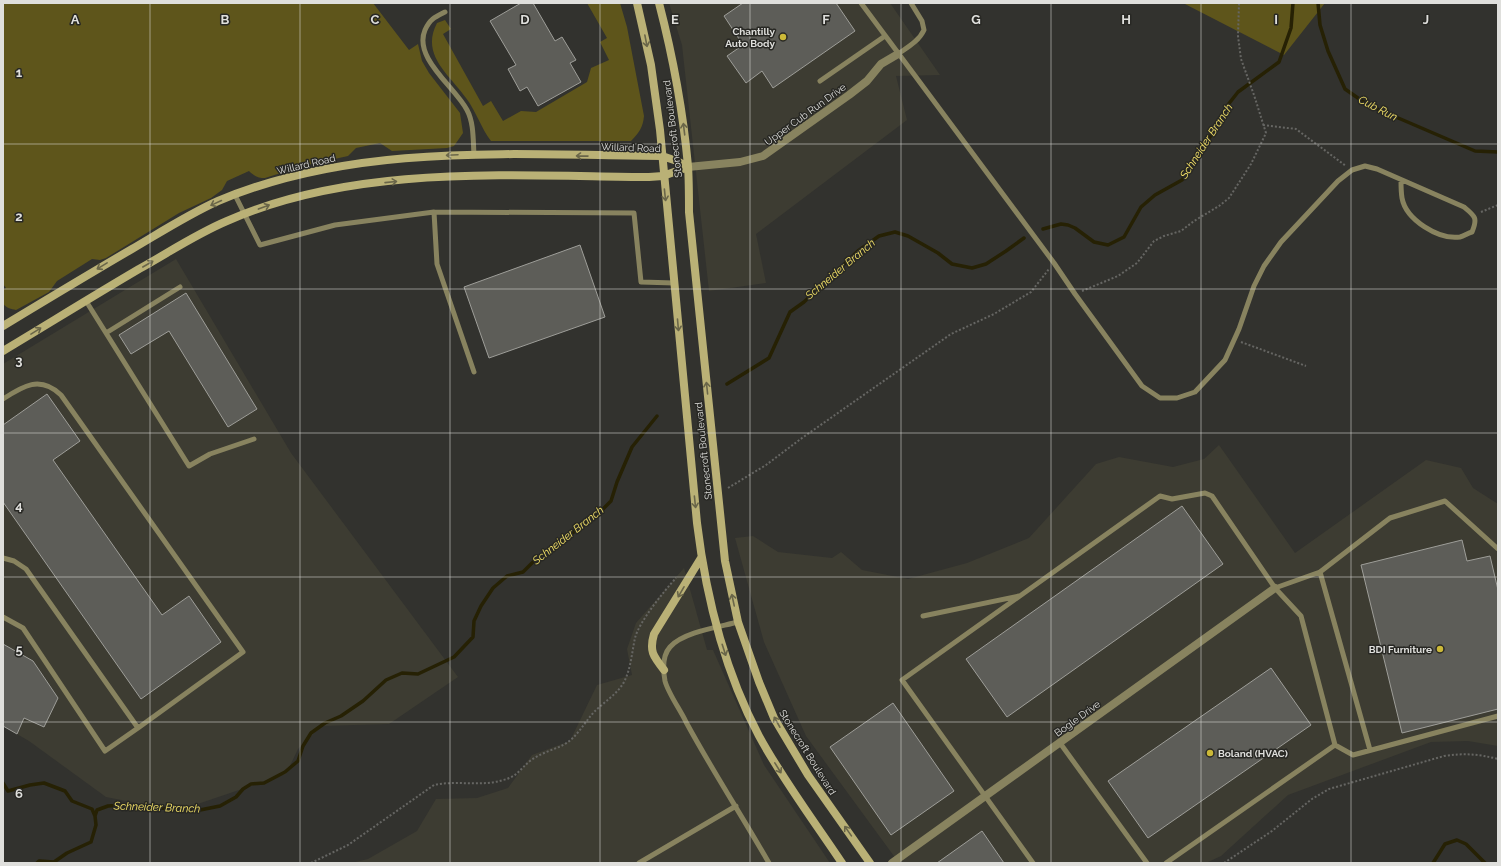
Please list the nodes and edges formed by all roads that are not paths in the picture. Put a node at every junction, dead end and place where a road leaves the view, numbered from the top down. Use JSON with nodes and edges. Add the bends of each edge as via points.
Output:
{"nodes":[{"id":1,"x":637,"y":3,"type":"edge"},
{"id":2,"x":660,"y":3,"type":"edge"},
{"id":3,"x":861,"y":3,"type":"edge"},
{"id":4,"x":911,"y":3,"type":"edge"},
{"id":5,"x":445,"y":12,"type":"dead end"},
{"id":6,"x":885,"y":36,"type":"junction"},
{"id":7,"x":898,"y":54,"type":"junction"},
{"id":8,"x":820,"y":81,"type":"dead end"},
{"id":9,"x":474,"y":155,"type":"junction"},
{"id":10,"x":662,"y":156,"type":"junction"},
{"id":11,"x":688,"y":167,"type":"junction"},
{"id":12,"x":663,"y":176,"type":"junction"},
{"id":13,"x":1401,"y":180,"type":"junction"},
{"id":14,"x":235,"y":196,"type":"junction"},
{"id":15,"x":434,"y":212,"type":"junction"},
{"id":16,"x":244,"y":214,"type":"junction"},
{"id":17,"x":674,"y":283,"type":"junction"},
{"id":18,"x":180,"y":287,"type":"dead end"},
{"id":19,"x":86,"y":301,"type":"junction"},
{"id":20,"x":4,"y":324,"type":"edge"},
{"id":21,"x":106,"y":332,"type":"junction"},
{"id":22,"x":3,"y":351,"type":"edge"},
{"id":23,"x":474,"y":372,"type":"dead end"},
{"id":24,"x":3,"y":399,"type":"edge"},
{"id":25,"x":254,"y":439,"type":"dead end"},
{"id":26,"x":1498,"y":549,"type":"edge"},
{"id":27,"x":3,"y":558,"type":"edge"},
{"id":28,"x":701,"y":558,"type":"junction"},
{"id":29,"x":1320,"y":572,"type":"junction"},
{"id":30,"x":1275,"y":588,"type":"junction"},
{"id":31,"x":1022,"y":595,"type":"junction"},
{"id":32,"x":923,"y":616,"type":"dead end"},
{"id":33,"x":3,"y":617,"type":"edge"},
{"id":34,"x":738,"y":622,"type":"junction"},
{"id":35,"x":717,"y":628,"type":"junction"},
{"id":36,"x":664,"y":670,"type":"junction"},
{"id":37,"x":1498,"y":716,"type":"edge"},
{"id":38,"x":138,"y":728,"type":"junction"},
{"id":39,"x":1060,"y":743,"type":"junction"},
{"id":40,"x":1335,"y":744,"type":"junction"},
{"id":41,"x":1370,"y":750,"type":"junction"},
{"id":42,"x":985,"y":796,"type":"junction"},
{"id":43,"x":736,"y":806,"type":"junction"},
{"id":44,"x":639,"y":863,"type":"edge"},
{"id":45,"x":769,"y":863,"type":"edge"},
{"id":46,"x":842,"y":863,"type":"edge"},
{"id":47,"x":870,"y":863,"type":"edge"},
{"id":48,"x":892,"y":863,"type":"edge"},
{"id":49,"x":1033,"y":863,"type":"edge"},
{"id":50,"x":1148,"y":863,"type":"edge"},
{"id":51,"x":1166,"y":863,"type":"edge"}],
"edges":[{"from":1,"to":10,"type":"main road","name":"Stonecroft Boulevard","one_way":true,"via":[[651,65]]},
{"from":11,"to":2,"type":"main road","name":"Stonecroft Boulevard","one_way":true,"via":[[678,83]]},
{"from":3,"to":6,"type":"lane"},
{"from":4,"to":7,"type":"lane","via":[[924,30],[917,40]]},
{"from":5,"to":9,"type":"lane","via":[[432,18],[428,24],[423,37],[424,50],[468,111]]},
{"from":6,"to":7,"type":"lane"},
{"from":6,"to":8,"type":"lane"},
{"from":7,"to":11,"type":"street","name":"Upper Cub Run Drive","via":[[881,64],[867,81],[849,95],[763,156],[740,162]]},
{"from":7,"to":13,"type":"lane","via":[[1142,386],[1160,398],[1177,398],[1195,392],[1225,360],[1264,266],[1281,242],[1338,181],[1352,170],[1365,166]]},
{"from":10,"to":9,"type":"main road","name":"Willard Road","one_way":true},
{"from":9,"to":14,"type":"main road","name":"Willard Road","one_way":true,"via":[[452,154],[362,163],[269,183]]},
{"from":10,"to":11,"type":"main road","name":"Willard Road"},
{"from":10,"to":12,"type":"main road","name":"Stonecroft Boulevard"},
{"from":11,"to":12,"type":"main road"},
{"from":34,"to":11,"type":"main road","name":"Stonecroft Boulevard","one_way":true,"via":[[725,561],[689,212]]},
{"from":16,"to":12,"type":"main road","one_way":true,"via":[[326,190],[453,176]]},
{"from":12,"to":17,"type":"main road","name":"Stonecroft Boulevard","one_way":true},
{"from":13,"to":13,"type":"lane","via":[[1464,207],[1474,215],[1476,223],[1472,232],[1461,236],[1445,235],[1426,229],[1412,217],[1402,199]]},
{"from":14,"to":16,"type":"lane"},
{"from":14,"to":20,"type":"main road","name":"Willard Road","one_way":true,"via":[[218,201],[179,221]]},
{"from":15,"to":16,"type":"lane","via":[[335,225],[260,245]]},
{"from":15,"to":17,"type":"lane","via":[[634,213],[641,282]]},
{"from":15,"to":23,"type":"lane","via":[[437,264]]},
{"from":19,"to":16,"type":"main road","one_way":true,"via":[[189,240]]},
{"from":17,"to":28,"type":"main road","name":"Stonecroft Boulevard","one_way":true},
{"from":18,"to":21,"type":"lane"},
{"from":19,"to":21,"type":"lane"},
{"from":22,"to":19,"type":"main road","one_way":true},
{"from":21,"to":25,"type":"lane","via":[[189,466],[210,454]]},
{"from":24,"to":38,"type":"lane","via":[[31,384],[52,387],[61,395],[243,652]]},
{"from":26,"to":29,"type":"lane","via":[[1445,501],[1390,518]]},
{"from":27,"to":38,"type":"lane","via":[[14,561],[26,569]]},
{"from":28,"to":35,"type":"main road","name":"Stonecroft Boulevard"},
{"from":28,"to":36,"type":"main road","one_way":true,"via":[[654,634],[651,645],[653,655]]},
{"from":29,"to":30,"type":"lane"},
{"from":29,"to":41,"type":"lane"},
{"from":30,"to":31,"type":"lane","via":[[1212,496],[1205,493],[1172,498],[1160,496]]},
{"from":30,"to":39,"type":"street","name":"Bogle Drive"},
{"from":30,"to":40,"type":"lane","via":[[1301,616]]},
{"from":31,"to":32,"type":"lane"},
{"from":31,"to":42,"type":"lane","via":[[902,680]]},
{"from":33,"to":38,"type":"lane","via":[[23,628],[105,751]]},
{"from":34,"to":35,"type":"lane"},
{"from":47,"to":34,"type":"main road","name":"Stonecroft Boulevard","one_way":true,"via":[[808,775],[774,718],[756,676]]},
{"from":35,"to":36,"type":"lane","via":[[691,633],[670,646],[664,658]]},
{"from":35,"to":46,"type":"main road","name":"Stonecroft Boulevard","one_way":true,"via":[[737,689],[759,735],[796,797]]},
{"from":36,"to":43,"type":"lane","via":[[666,683],[691,731]]},
{"from":37,"to":41,"type":"lane"},
{"from":39,"to":42,"type":"street","name":"Bogle Drive"},
{"from":39,"to":50,"type":"lane"},
{"from":40,"to":41,"type":"lane","via":[[1353,755]]},
{"from":40,"to":51,"type":"lane"},
{"from":42,"to":48,"type":"street","name":"Bogle Drive"},
{"from":42,"to":49,"type":"lane"},
{"from":43,"to":44,"type":"lane"},
{"from":43,"to":45,"type":"lane"}]}
